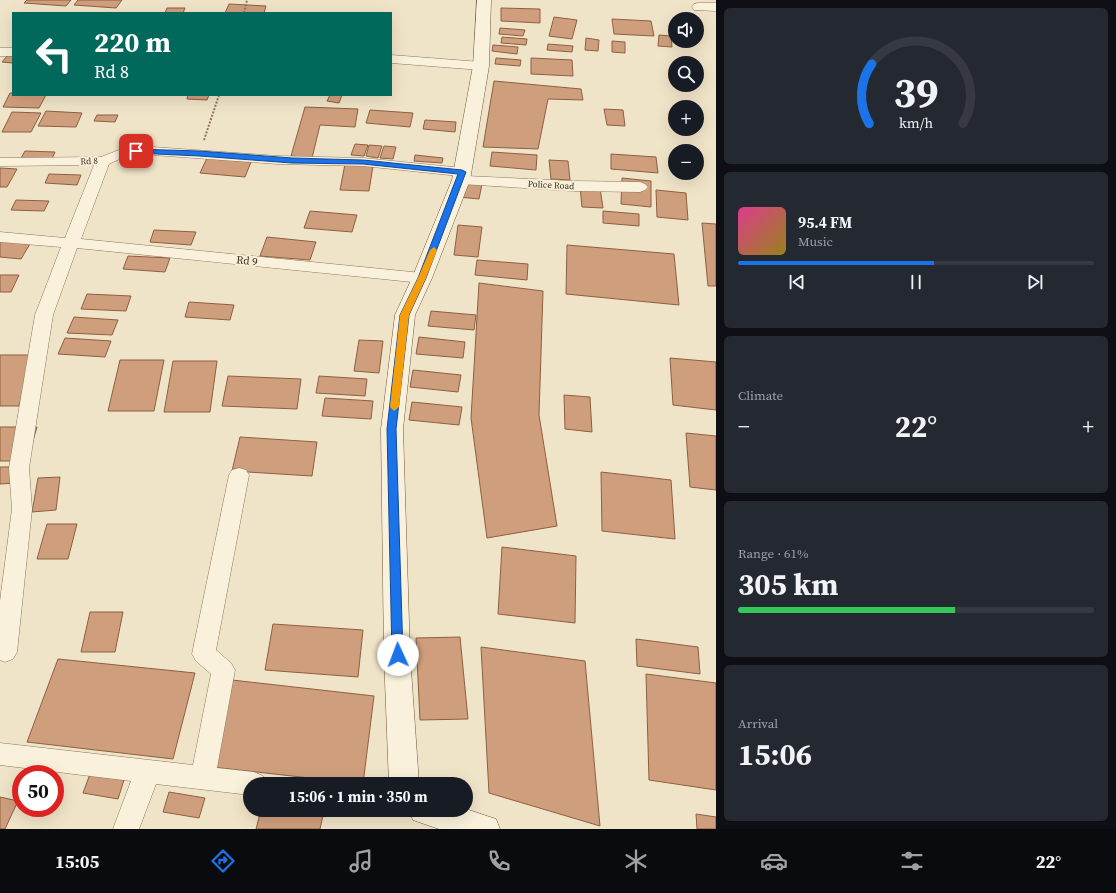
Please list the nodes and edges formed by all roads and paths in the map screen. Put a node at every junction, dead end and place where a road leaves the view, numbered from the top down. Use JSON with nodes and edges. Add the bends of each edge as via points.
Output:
{"nodes":[{"id":1,"x":247,"y":0,"type":"edge"},
{"id":2,"x":484,"y":0,"type":"edge"},
{"id":3,"x":698,"y":7,"type":"dead end"},
{"id":4,"x":716,"y":7,"type":"edge"},
{"id":5,"x":244,"y":12,"type":"edge"},
{"id":6,"x":0,"y":52,"type":"edge"},
{"id":7,"x":12,"y":52,"type":"edge"},
{"id":8,"x":392,"y":59,"type":"edge"},
{"id":9,"x":481,"y":66,"type":"junction"},
{"id":10,"x":219,"y":96,"type":"edge"},
{"id":11,"x":199,"y":154,"type":"junction"},
{"id":12,"x":103,"y":160,"type":"junction"},
{"id":13,"x":0,"y":162,"type":"edge"},
{"id":14,"x":462,"y":176,"type":"junction"},
{"id":15,"x":640,"y":187,"type":"dead end"},
{"id":16,"x":0,"y":237,"type":"edge"},
{"id":17,"x":71,"y":243,"type":"junction"},
{"id":18,"x":422,"y":278,"type":"junction"},
{"id":19,"x":239,"y":475,"type":"dead end"},
{"id":20,"x":5,"y":652,"type":"dead end"},
{"id":21,"x":0,"y":754,"type":"edge"},
{"id":22,"x":148,"y":771,"type":"junction"},
{"id":23,"x":404,"y":777,"type":"edge"},
{"id":24,"x":203,"y":778,"type":"junction"},
{"id":25,"x":243,"y":783,"type":"edge"},
{"id":26,"x":446,"y":817,"type":"edge"},
{"id":27,"x":126,"y":829,"type":"edge"},
{"id":28,"x":484,"y":829,"type":"edge"}],
"edges":[{"from":1,"to":5,"type":"path"},
{"from":2,"to":9,"type":"main road"},
{"from":3,"to":4,"type":"street"},
{"from":6,"to":7,"type":"street"},
{"from":8,"to":9,"type":"street"},
{"from":9,"to":14,"type":"main road"},
{"from":10,"to":11,"type":"path"},
{"from":11,"to":12,"type":"street","name":"Rd 8","via":[[136,151],[116,154]]},
{"from":11,"to":14,"type":"street","name":"Rd 8","via":[[278,160],[363,162]]},
{"from":12,"to":13,"type":"street","name":"Rd 8"},
{"from":12,"to":17,"type":"street"},
{"from":14,"to":15,"type":"street","name":"Police Road","via":[[573,186]]},
{"from":14,"to":18,"type":"main road"},
{"from":16,"to":17,"type":"street","name":"Rd 9"},
{"from":17,"to":18,"type":"street","name":"Rd 9"},
{"from":17,"to":20,"type":"street","via":[[44,315],[19,468],[22,508]]},
{"from":18,"to":23,"type":"main road","via":[[405,315],[392,429]]},
{"from":19,"to":24,"type":"street","via":[[204,654],[223,670]]},
{"from":21,"to":22,"type":"street"},
{"from":22,"to":24,"type":"street"},
{"from":22,"to":27,"type":"street"},
{"from":24,"to":25,"type":"street"},
{"from":26,"to":28,"type":"main road"}]}
